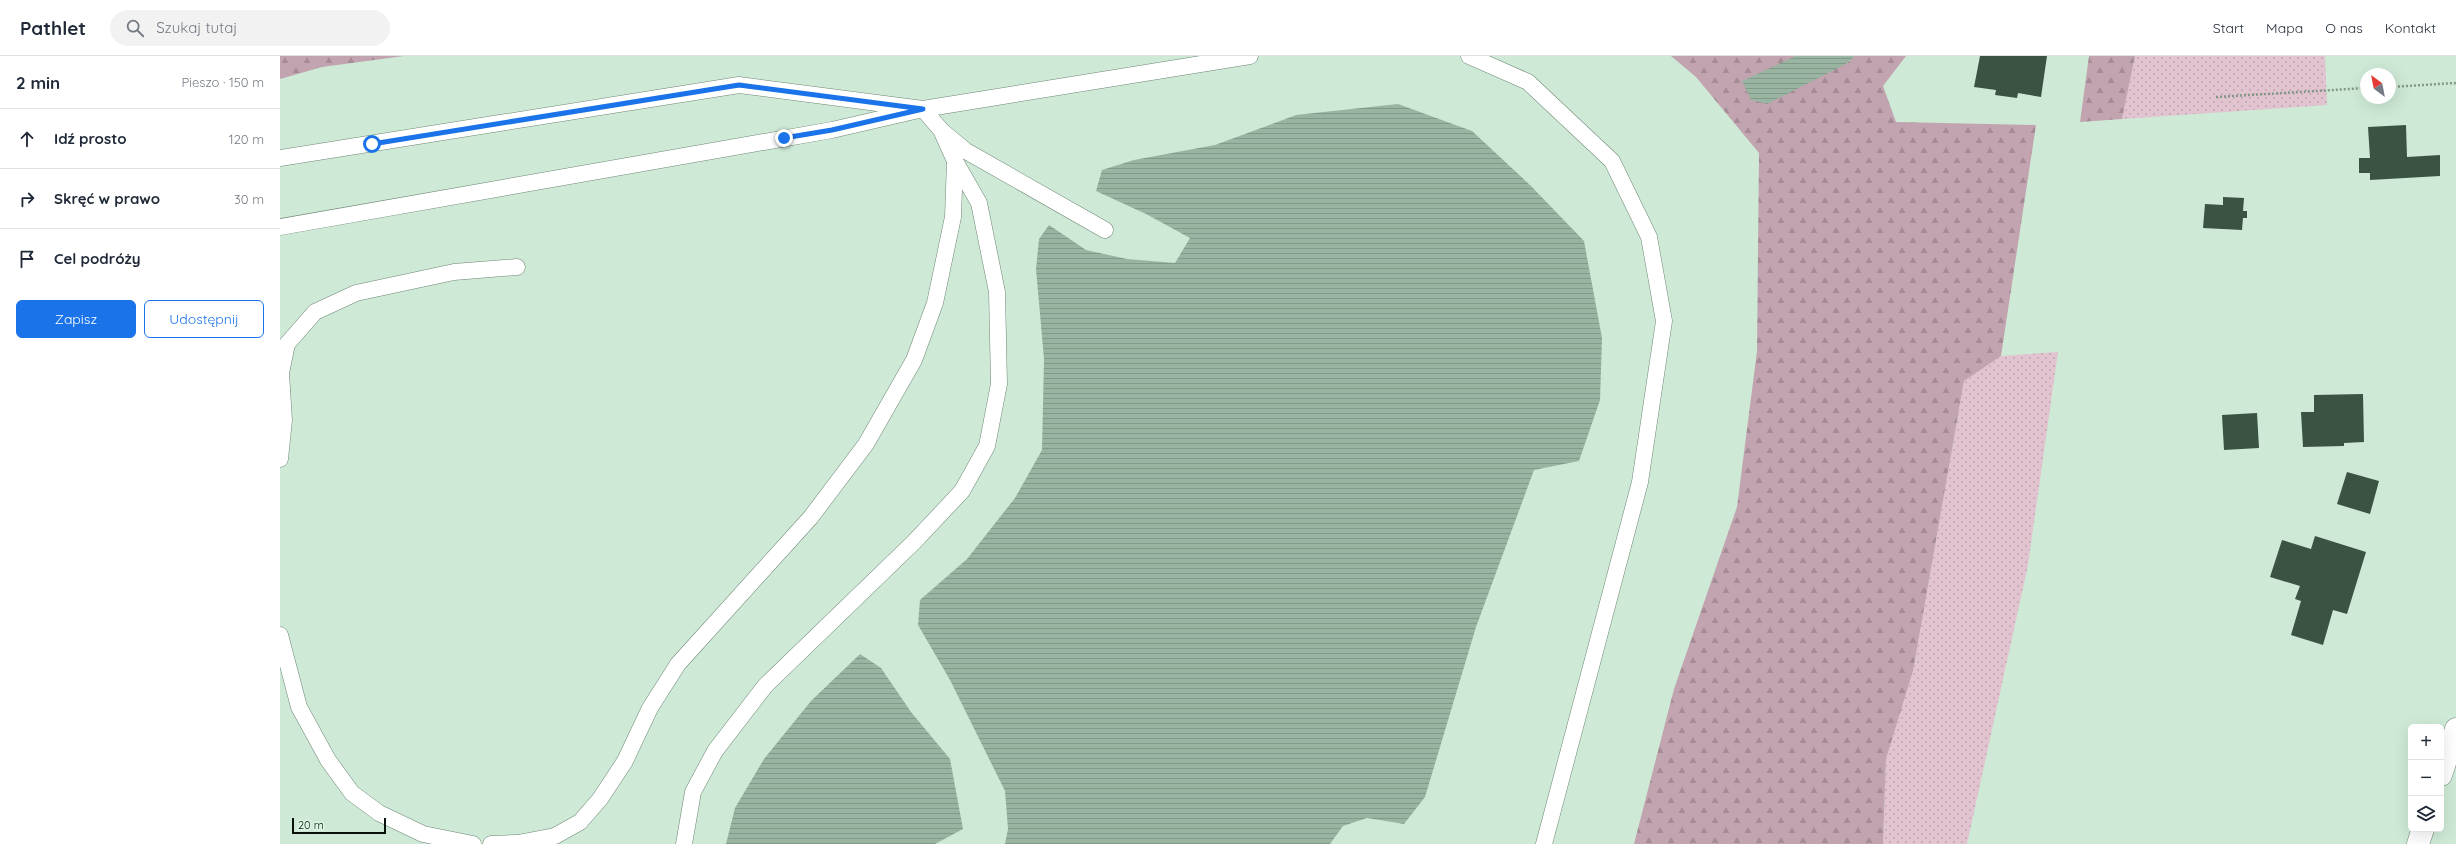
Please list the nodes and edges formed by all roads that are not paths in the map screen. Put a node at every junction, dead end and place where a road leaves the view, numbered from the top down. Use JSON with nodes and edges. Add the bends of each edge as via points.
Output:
{"nodes":[{"id":1,"x":1250,"y":56,"type":"edge"},
{"id":2,"x":1469,"y":56,"type":"edge"},
{"id":3,"x":923,"y":109,"type":"junction"},
{"id":4,"x":941,"y":130,"type":"junction"},
{"id":5,"x":280,"y":158,"type":"edge"},
{"id":6,"x":955,"y":161,"type":"junction"},
{"id":7,"x":280,"y":227,"type":"edge"},
{"id":8,"x":1106,"y":230,"type":"dead end"},
{"id":9,"x":517,"y":267,"type":"dead end"},
{"id":10,"x":280,"y":459,"type":"edge"},
{"id":11,"x":280,"y":635,"type":"edge"},
{"id":12,"x":2456,"y":729,"type":"edge"},
{"id":13,"x":2444,"y":766,"type":"edge"},
{"id":14,"x":2422,"y":832,"type":"edge"},
{"id":15,"x":473,"y":844,"type":"edge"},
{"id":16,"x":491,"y":844,"type":"edge"},
{"id":17,"x":684,"y":844,"type":"edge"},
{"id":18,"x":1544,"y":844,"type":"edge"},
{"id":19,"x":2418,"y":844,"type":"edge"}],
"edges":[{"from":1,"to":3,"type":"lane"},
{"from":2,"to":18,"type":"lane","via":[[1528,82],[1612,161],[1649,237],[1664,322],[1640,482]]},
{"from":3,"to":4,"type":"lane"},
{"from":3,"to":5,"type":"lane","via":[[739,85]]},
{"from":3,"to":7,"type":"lane","via":[[832,130]]},
{"from":4,"to":6,"type":"lane"},
{"from":4,"to":8,"type":"lane","via":[[966,151]]},
{"from":6,"to":16,"type":"lane","via":[[953,217],[935,303],[914,360],[866,444],[811,517],[678,664],[650,708],[625,761],[600,799],[580,822],[555,836],[518,843]]},
{"from":6,"to":17,"type":"lane","via":[[979,203],[997,292],[999,384],[987,446],[957,496],[914,542],[765,686],[715,751],[693,792]]},
{"from":9,"to":10,"type":"lane","via":[[454,272],[356,293],[315,312],[287,344],[281,374],[284,420]]},
{"from":11,"to":15,"type":"lane","via":[[299,707],[328,760],[352,793],[379,813],[423,834]]},
{"from":12,"to":13,"type":"street"},
{"from":14,"to":19,"type":"street"}]}
